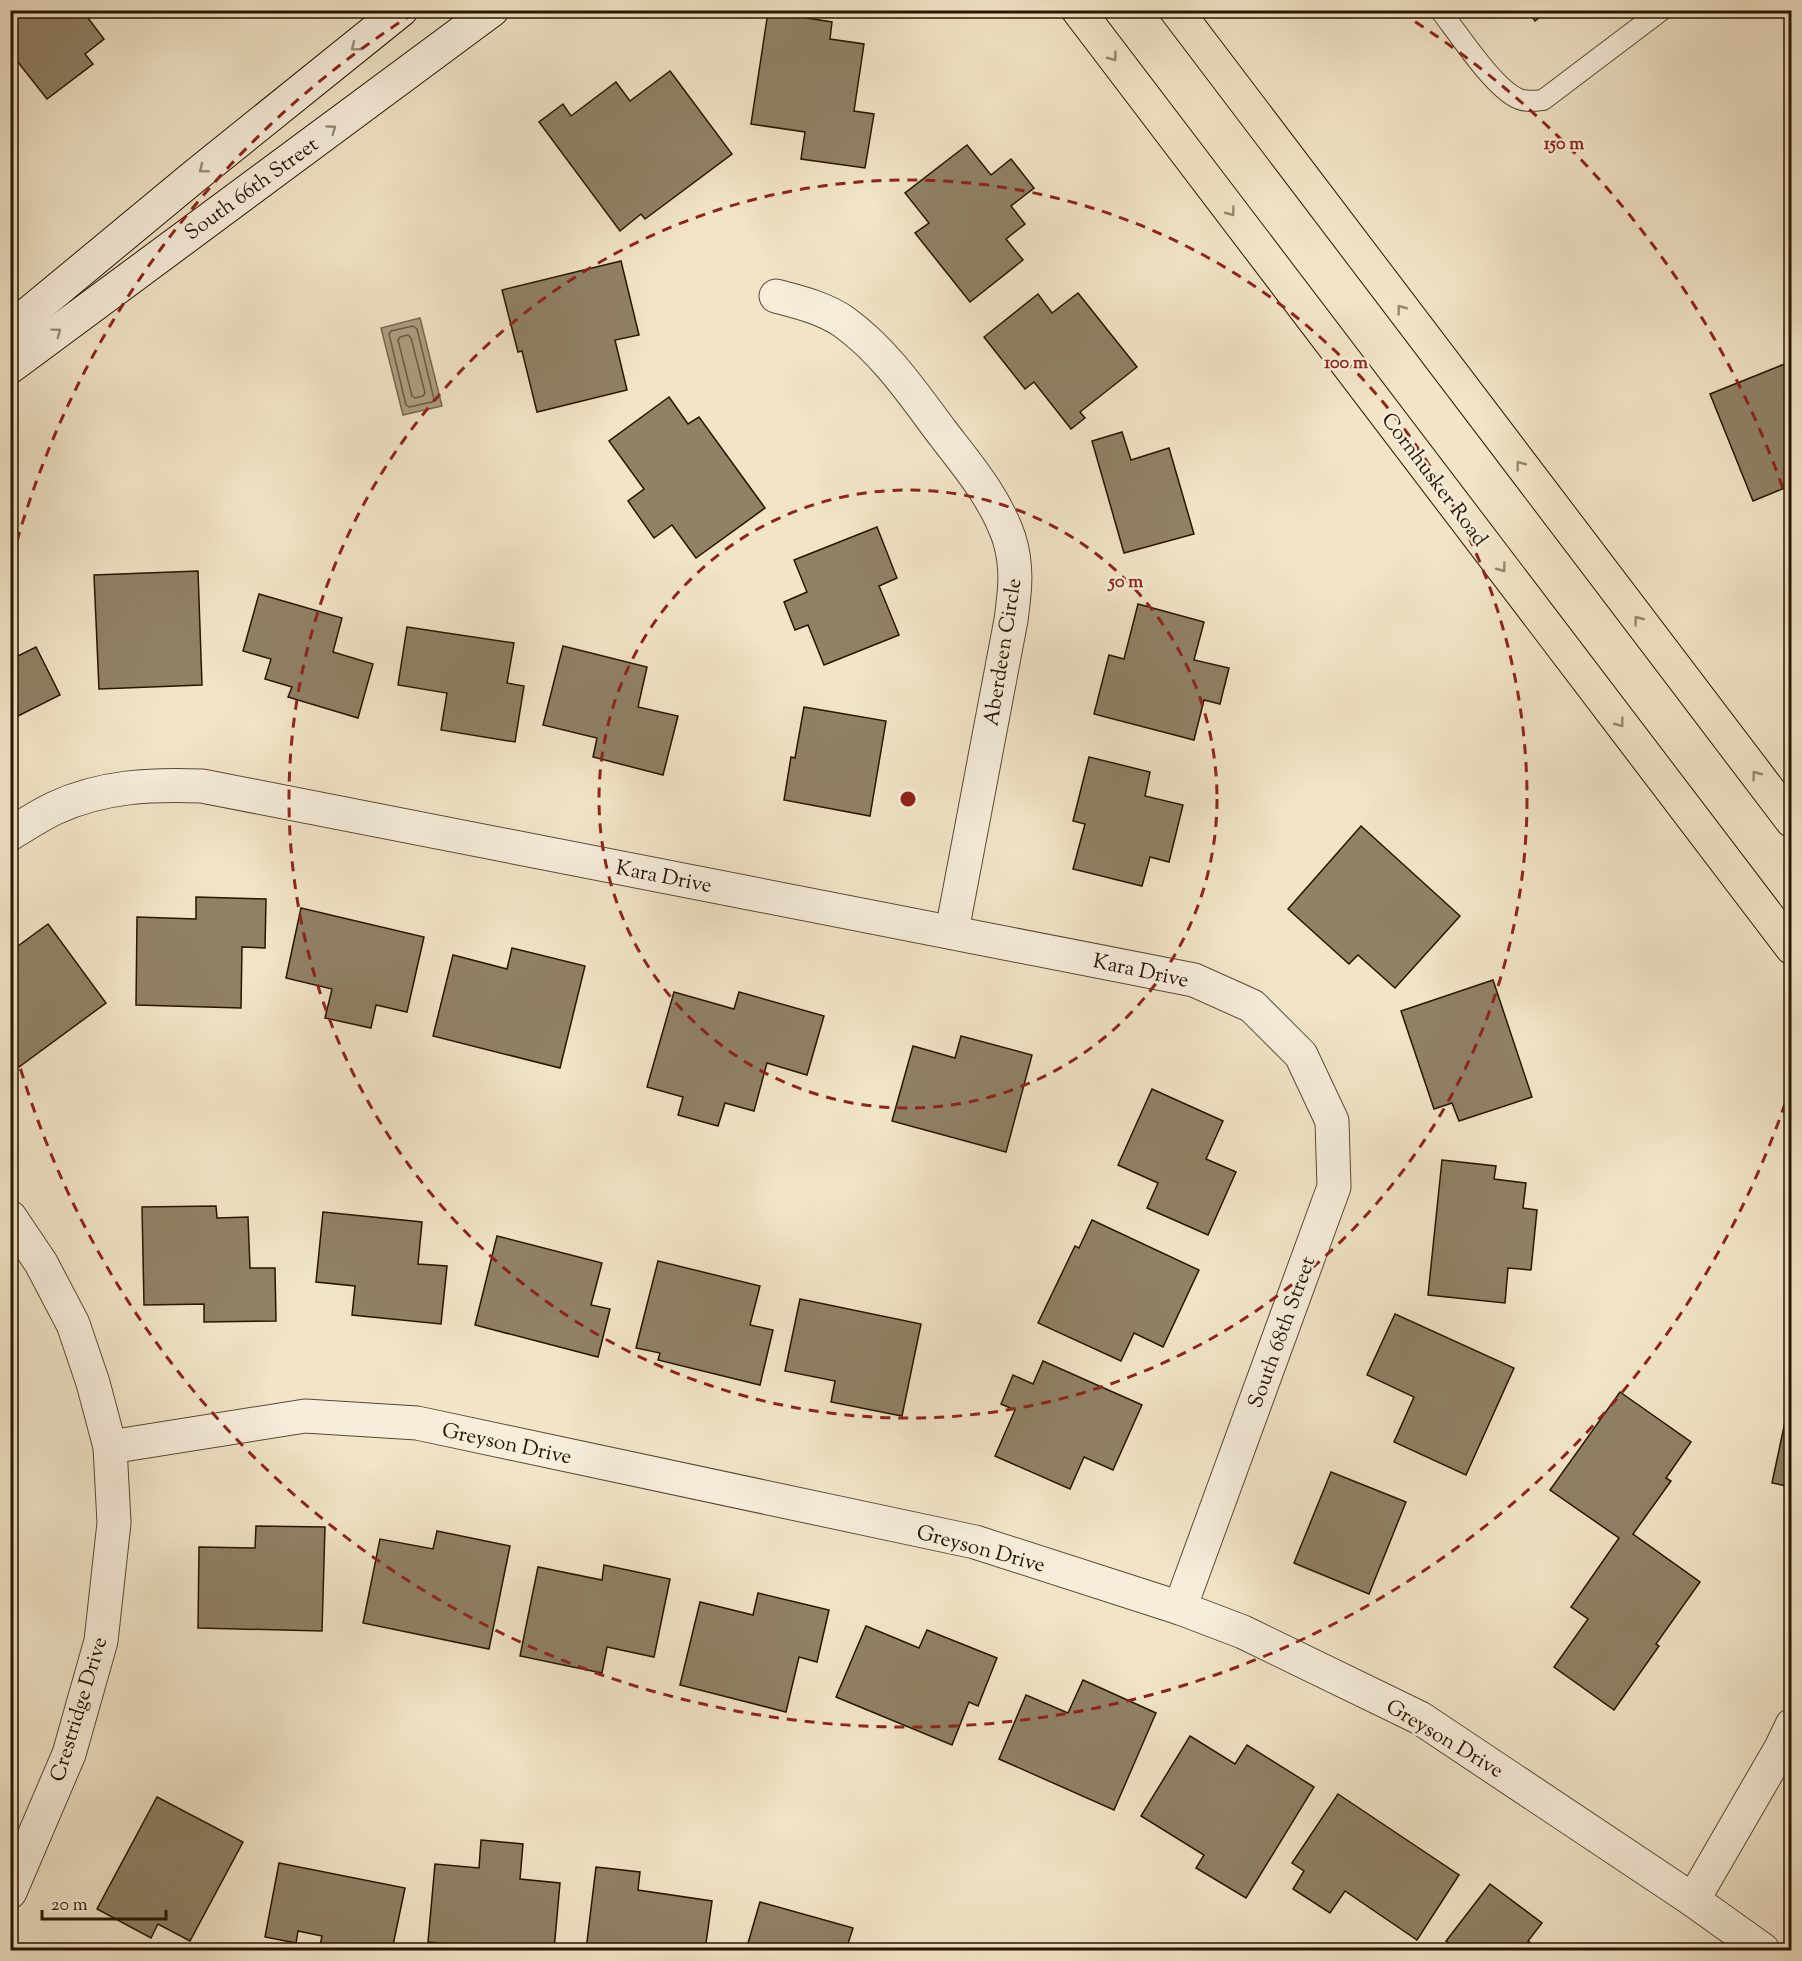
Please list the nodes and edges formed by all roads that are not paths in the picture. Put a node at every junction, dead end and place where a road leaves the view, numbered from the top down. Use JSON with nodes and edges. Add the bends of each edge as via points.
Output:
{"nodes":[{"id":1,"x":401,"y":10,"type":"edge"},
{"id":2,"x":492,"y":10,"type":"edge"},
{"id":3,"x":1078,"y":10,"type":"edge"},
{"id":4,"x":1176,"y":10,"type":"edge"},
{"id":5,"x":1440,"y":10,"type":"edge"},
{"id":6,"x":1662,"y":10,"type":"edge"},
{"id":7,"x":776,"y":296,"type":"dead end"},
{"id":8,"x":10,"y":329,"type":"edge"},
{"id":9,"x":10,"y":367,"type":"edge"},
{"id":10,"x":1791,"y":821,"type":"edge"},
{"id":11,"x":10,"y":834,"type":"edge"},
{"id":12,"x":952,"y":931,"type":"junction"},
{"id":13,"x":1791,"y":948,"type":"edge"},
{"id":14,"x":1301,"y":1055,"type":"joint"},
{"id":15,"x":10,"y":1217,"type":"edge"},
{"id":16,"x":111,"y":1447,"type":"junction"},
{"id":17,"x":1180,"y":1608,"type":"junction"},
{"id":18,"x":1791,"y":1725,"type":"edge"},
{"id":19,"x":10,"y":1892,"type":"edge"},
{"id":20,"x":1693,"y":1900,"type":"junction"},
{"id":21,"x":1763,"y":1950,"type":"edge"}],
"edges":[{"from":1,"to":8,"type":"street","name":"South 66th Street","one_way":true},
{"from":9,"to":2,"type":"street","name":"South 66th Street","one_way":true},
{"from":3,"to":13,"type":"main road","name":"Cornhusker Road","one_way":true},
{"from":10,"to":4,"type":"main road","one_way":true},
{"from":5,"to":6,"type":"lane","via":[[1496,81],[1518,99],[1532,102],[1542,100]]},
{"from":7,"to":12,"type":"street","name":"Aberdeen Circle","via":[[808,304],[843,321],[892,366],[981,483],[998,510],[1010,541],[1016,578],[1011,620]]},
{"from":11,"to":12,"type":"street","name":"Kara Drive","via":[[55,808],[87,796],[156,784],[202,786]]},
{"from":12,"to":14,"type":"street","name":"Kara Drive","via":[[1194,980],[1252,1006]]},
{"from":14,"to":17,"type":"street","name":"South 68th Street","via":[[1332,1121],[1334,1187]]},
{"from":15,"to":16,"type":"street","name":"Crestridge Drive","via":[[41,1263],[73,1324]]},
{"from":16,"to":17,"type":"street","name":"Greyson Drive","via":[[305,1416],[417,1424],[975,1542]]},
{"from":16,"to":19,"type":"street","name":"Crestridge Drive","via":[[114,1523],[101,1641],[69,1754]]},
{"from":17,"to":20,"type":"street","name":"Greyson Drive","via":[[1243,1632],[1420,1718]]},
{"from":18,"to":20,"type":"street"},
{"from":20,"to":21,"type":"street","name":"Greyson Drive"}]}
